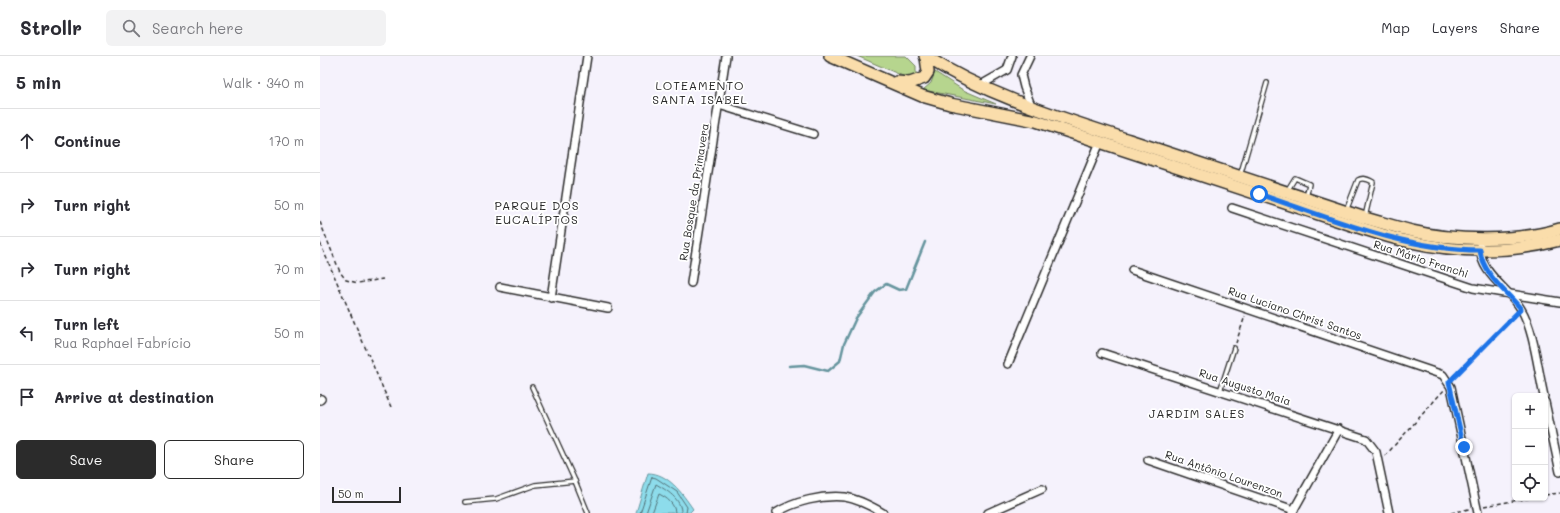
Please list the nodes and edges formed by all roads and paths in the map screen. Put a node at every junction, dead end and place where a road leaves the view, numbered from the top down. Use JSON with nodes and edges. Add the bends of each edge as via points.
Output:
{"nodes":[{"id":1,"x":587,"y":56,"type":"edge"},
{"id":2,"x":726,"y":56,"type":"edge"},
{"id":3,"x":830,"y":56,"type":"edge"},
{"id":4,"x":926,"y":56,"type":"edge"},
{"id":5,"x":1012,"y":56,"type":"edge"},
{"id":6,"x":1030,"y":56,"type":"edge"},
{"id":7,"x":846,"y":60,"type":"edge"},
{"id":8,"x":1007,"y":70,"type":"junction"},
{"id":9,"x":1021,"y":75,"type":"junction"},
{"id":10,"x":890,"y":81,"type":"junction"},
{"id":11,"x":1268,"y":83,"type":"dead end"},
{"id":12,"x":978,"y":86,"type":"junction"},
{"id":13,"x":719,"y":105,"type":"junction"},
{"id":14,"x":1032,"y":108,"type":"junction"},
{"id":15,"x":813,"y":134,"type":"dead end"},
{"id":16,"x":1100,"y":142,"type":"junction"},
{"id":17,"x":1239,"y":177,"type":"junction"},
{"id":18,"x":1286,"y":192,"type":"junction"},
{"id":19,"x":1306,"y":199,"type":"junction"},
{"id":20,"x":1232,"y":208,"type":"dead end"},
{"id":21,"x":1346,"y":212,"type":"junction"},
{"id":22,"x":1364,"y":218,"type":"junction"},
{"id":23,"x":320,"y":222,"type":"edge"},
{"id":24,"x":1560,"y":229,"type":"edge"},
{"id":25,"x":1480,"y":238,"type":"junction"},
{"id":26,"x":1560,"y":240,"type":"edge"},
{"id":27,"x":320,"y":243,"type":"edge"},
{"id":28,"x":1480,"y":250,"type":"junction"},
{"id":29,"x":1132,"y":270,"type":"dead end"},
{"id":30,"x":382,"y":279,"type":"dead end"},
{"id":31,"x":691,"y":283,"type":"dead end"},
{"id":32,"x":500,"y":288,"type":"dead end"},
{"id":33,"x":1507,"y":292,"type":"junction"},
{"id":34,"x":551,"y":298,"type":"junction"},
{"id":35,"x":1560,"y":302,"type":"edge"},
{"id":36,"x":608,"y":308,"type":"dead end"},
{"id":37,"x":1248,"y":308,"type":"junction"},
{"id":38,"x":1521,"y":309,"type":"junction"},
{"id":39,"x":1234,"y":348,"type":"joint"},
{"id":40,"x":1102,"y":353,"type":"dead end"},
{"id":41,"x":1008,"y":364,"type":"dead end"},
{"id":42,"x":1449,"y":383,"type":"junction"},
{"id":43,"x":532,"y":387,"type":"dead end"},
{"id":44,"x":1220,"y":391,"type":"junction"},
{"id":45,"x":1543,"y":393,"type":"edge"},
{"id":46,"x":392,"y":407,"type":"dead end"},
{"id":47,"x":1548,"y":416,"type":"edge"},
{"id":48,"x":1339,"y":429,"type":"junction"},
{"id":49,"x":1148,"y":460,"type":"dead end"},
{"id":50,"x":1378,"y":464,"type":"junction"},
{"id":51,"x":1560,"y":472,"type":"edge"},
{"id":52,"x":575,"y":481,"type":"junction"},
{"id":53,"x":1042,"y":489,"type":"dead end"},
{"id":54,"x":1560,"y":493,"type":"edge"},
{"id":55,"x":1548,"y":495,"type":"edge"},
{"id":56,"x":1517,"y":501,"type":"edge"},
{"id":57,"x":465,"y":502,"type":"dead end"},
{"id":58,"x":1478,"y":510,"type":"edge"},
{"id":59,"x":1293,"y":511,"type":"edge"},
{"id":60,"x":588,"y":513,"type":"edge"},
{"id":61,"x":776,"y":513,"type":"edge"},
{"id":62,"x":883,"y":513,"type":"edge"},
{"id":63,"x":988,"y":513,"type":"edge"},
{"id":64,"x":1389,"y":513,"type":"edge"},
{"id":65,"x":1451,"y":513,"type":"edge"}],
"edges":[{"from":1,"to":34,"type":"street"},
{"from":2,"to":13,"type":"street","name":"Rua Bosque da Primavera"},
{"from":3,"to":7,"type":"main road"},
{"from":4,"to":10,"type":"main road","via":[[928,72],[924,78],[910,82]]},
{"from":4,"to":12,"type":"main road"},
{"from":5,"to":8,"type":"street"},
{"from":6,"to":9,"type":"street"},
{"from":7,"to":10,"type":"main road"},
{"from":8,"to":9,"type":"street"},
{"from":8,"to":12,"type":"street"},
{"from":9,"to":14,"type":"street"},
{"from":10,"to":16,"type":"main road","via":[[922,96],[1036,121]]},
{"from":11,"to":17,"type":"lane"},
{"from":12,"to":14,"type":"main road"},
{"from":13,"to":15,"type":"street"},
{"from":13,"to":31,"type":"street","name":"Rua Bosque da Primavera"},
{"from":14,"to":17,"type":"main road"},
{"from":16,"to":28,"type":"main road","via":[[1361,228],[1412,242]]},
{"from":16,"to":41,"type":"street"},
{"from":17,"to":18,"type":"main road"},
{"from":18,"to":19,"type":"main road"},
{"from":18,"to":19,"type":"lane","via":[[1295,178],[1309,184]]},
{"from":19,"to":21,"type":"main road"},
{"from":20,"to":33,"type":"street","name":"Rua Mário Franchi","via":[[1473,288]]},
{"from":21,"to":22,"type":"main road"},
{"from":21,"to":22,"type":"lane","via":[[1358,180],[1369,179],[1373,182]]},
{"from":22,"to":25,"type":"main road","via":[[1413,232],[1456,238]]},
{"from":23,"to":30,"type":"path","via":[[340,272],[346,280],[358,283]]},
{"from":24,"to":25,"type":"main road","via":[[1523,236]]},
{"from":25,"to":28,"type":"street"},
{"from":26,"to":28,"type":"main road","via":[[1542,245]]},
{"from":27,"to":46,"type":"path"},
{"from":28,"to":33,"type":"street","via":[[1487,269]]},
{"from":29,"to":37,"type":"street","name":"Rua Luciano Christ Santos"},
{"from":32,"to":34,"type":"street"},
{"from":33,"to":35,"type":"street","name":"Rua Mário Franchi"},
{"from":33,"to":38,"type":"street"},
{"from":34,"to":36,"type":"street"},
{"from":37,"to":39,"type":"path"},
{"from":37,"to":42,"type":"street","name":"Rua Luciano Christ Santos","via":[[1437,372]]},
{"from":38,"to":42,"type":"path"},
{"from":38,"to":45,"type":"street","via":[[1529,329]]},
{"from":39,"to":44,"type":"lane"},
{"from":40,"to":44,"type":"street","name":"Rua Augusto Maia"},
{"from":42,"to":50,"type":"path"},
{"from":42,"to":58,"type":"street"},
{"from":43,"to":52,"type":"lane"},
{"from":44,"to":48,"type":"street","name":"Rua Augusto Maia"},
{"from":47,"to":51,"type":"street"},
{"from":48,"to":50,"type":"street","name":"Rua Augusto Maia","via":[[1366,439],[1376,452]]},
{"from":48,"to":59,"type":"street"},
{"from":49,"to":59,"type":"street","name":"Rua Antônio Lourenzon"},
{"from":50,"to":64,"type":"street"},
{"from":52,"to":57,"type":"lane","via":[[535,485],[496,499]]},
{"from":52,"to":60,"type":"lane"},
{"from":53,"to":63,"type":"street"},
{"from":54,"to":55,"type":"path"},
{"from":56,"to":58,"type":"path"},
{"from":58,"to":65,"type":"path"},
{"from":61,"to":62,"type":"street","via":[[804,501],[846,497]]}]}
